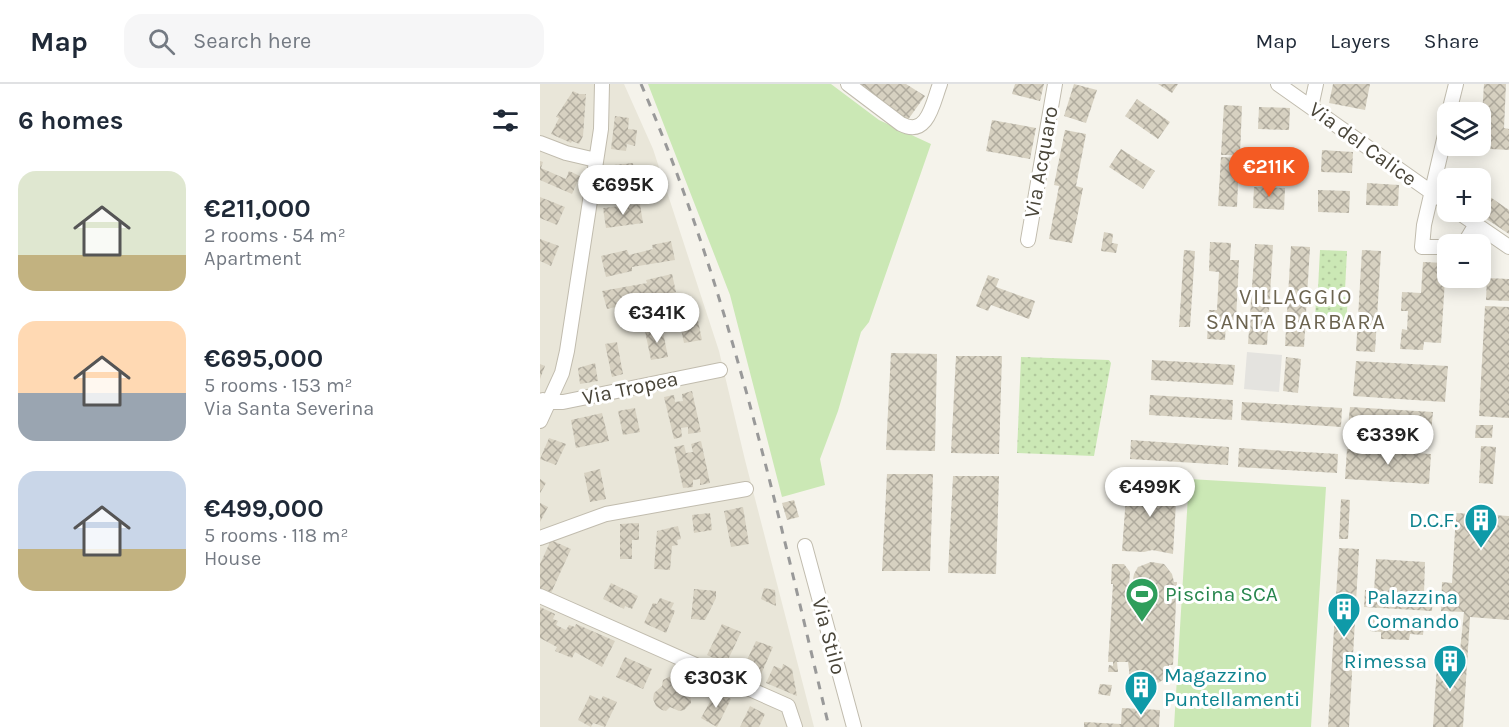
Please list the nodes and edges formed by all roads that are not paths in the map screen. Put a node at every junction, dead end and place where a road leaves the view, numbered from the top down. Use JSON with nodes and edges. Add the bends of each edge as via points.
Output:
{"nodes":[{"id":1,"x":602,"y":84,"type":"edge"},
{"id":2,"x":848,"y":84,"type":"edge"},
{"id":3,"x":940,"y":84,"type":"edge"},
{"id":4,"x":1055,"y":84,"type":"edge"},
{"id":5,"x":1278,"y":84,"type":"edge"},
{"id":6,"x":1316,"y":84,"type":"edge"},
{"id":7,"x":1456,"y":84,"type":"edge"},
{"id":8,"x":1452,"y":102,"type":"edge"},
{"id":9,"x":1311,"y":107,"type":"junction"},
{"id":10,"x":540,"y":143,"type":"edge"},
{"id":11,"x":1440,"y":156,"type":"edge"},
{"id":12,"x":596,"y":160,"type":"junction"},
{"id":13,"x":1432,"y":194,"type":"junction"},
{"id":14,"x":1437,"y":197,"type":"edge"},
{"id":15,"x":1473,"y":222,"type":"edge"},
{"id":16,"x":1476,"y":224,"type":"junction"},
{"id":17,"x":1470,"y":234,"type":"edge"},
{"id":18,"x":1028,"y":240,"type":"dead end"},
{"id":19,"x":1437,"y":247,"type":"edge"},
{"id":20,"x":1509,"y":247,"type":"edge"},
{"id":21,"x":720,"y":370,"type":"dead end"},
{"id":22,"x":544,"y":400,"type":"edge"},
{"id":23,"x":540,"y":420,"type":"edge"},
{"id":24,"x":746,"y":489,"type":"dead end"},
{"id":25,"x":540,"y":538,"type":"edge"},
{"id":26,"x":805,"y":546,"type":"dead end"},
{"id":27,"x":540,"y":596,"type":"edge"},
{"id":28,"x":795,"y":727,"type":"edge"},
{"id":29,"x":854,"y":727,"type":"edge"}],
"edges":[{"from":1,"to":12,"type":"street"},
{"from":2,"to":3,"type":"street","via":[[911,128],[927,118]]},
{"from":4,"to":18,"type":"street","name":"Via Acquaro"},
{"from":5,"to":9,"type":"street","name":"Via del Calice"},
{"from":6,"to":9,"type":"street"},
{"from":7,"to":8,"type":"street"},
{"from":9,"to":13,"type":"street","name":"Via del Calice"},
{"from":10,"to":12,"type":"street"},
{"from":11,"to":13,"type":"street"},
{"from":12,"to":22,"type":"street","via":[[567,351],[562,374]]},
{"from":13,"to":14,"type":"street","name":"Via del Calice"},
{"from":13,"to":19,"type":"street","via":[[1422,247]]},
{"from":15,"to":16,"type":"street"},
{"from":16,"to":17,"type":"street"},
{"from":16,"to":20,"type":"street"},
{"from":21,"to":22,"type":"street","name":"Via Tropea","via":[[563,402]]},
{"from":22,"to":23,"type":"street"},
{"from":24,"to":25,"type":"street","via":[[606,514]]},
{"from":26,"to":29,"type":"street","name":"Via Stilo"},
{"from":27,"to":28,"type":"street","via":[[788,706]]}]}
